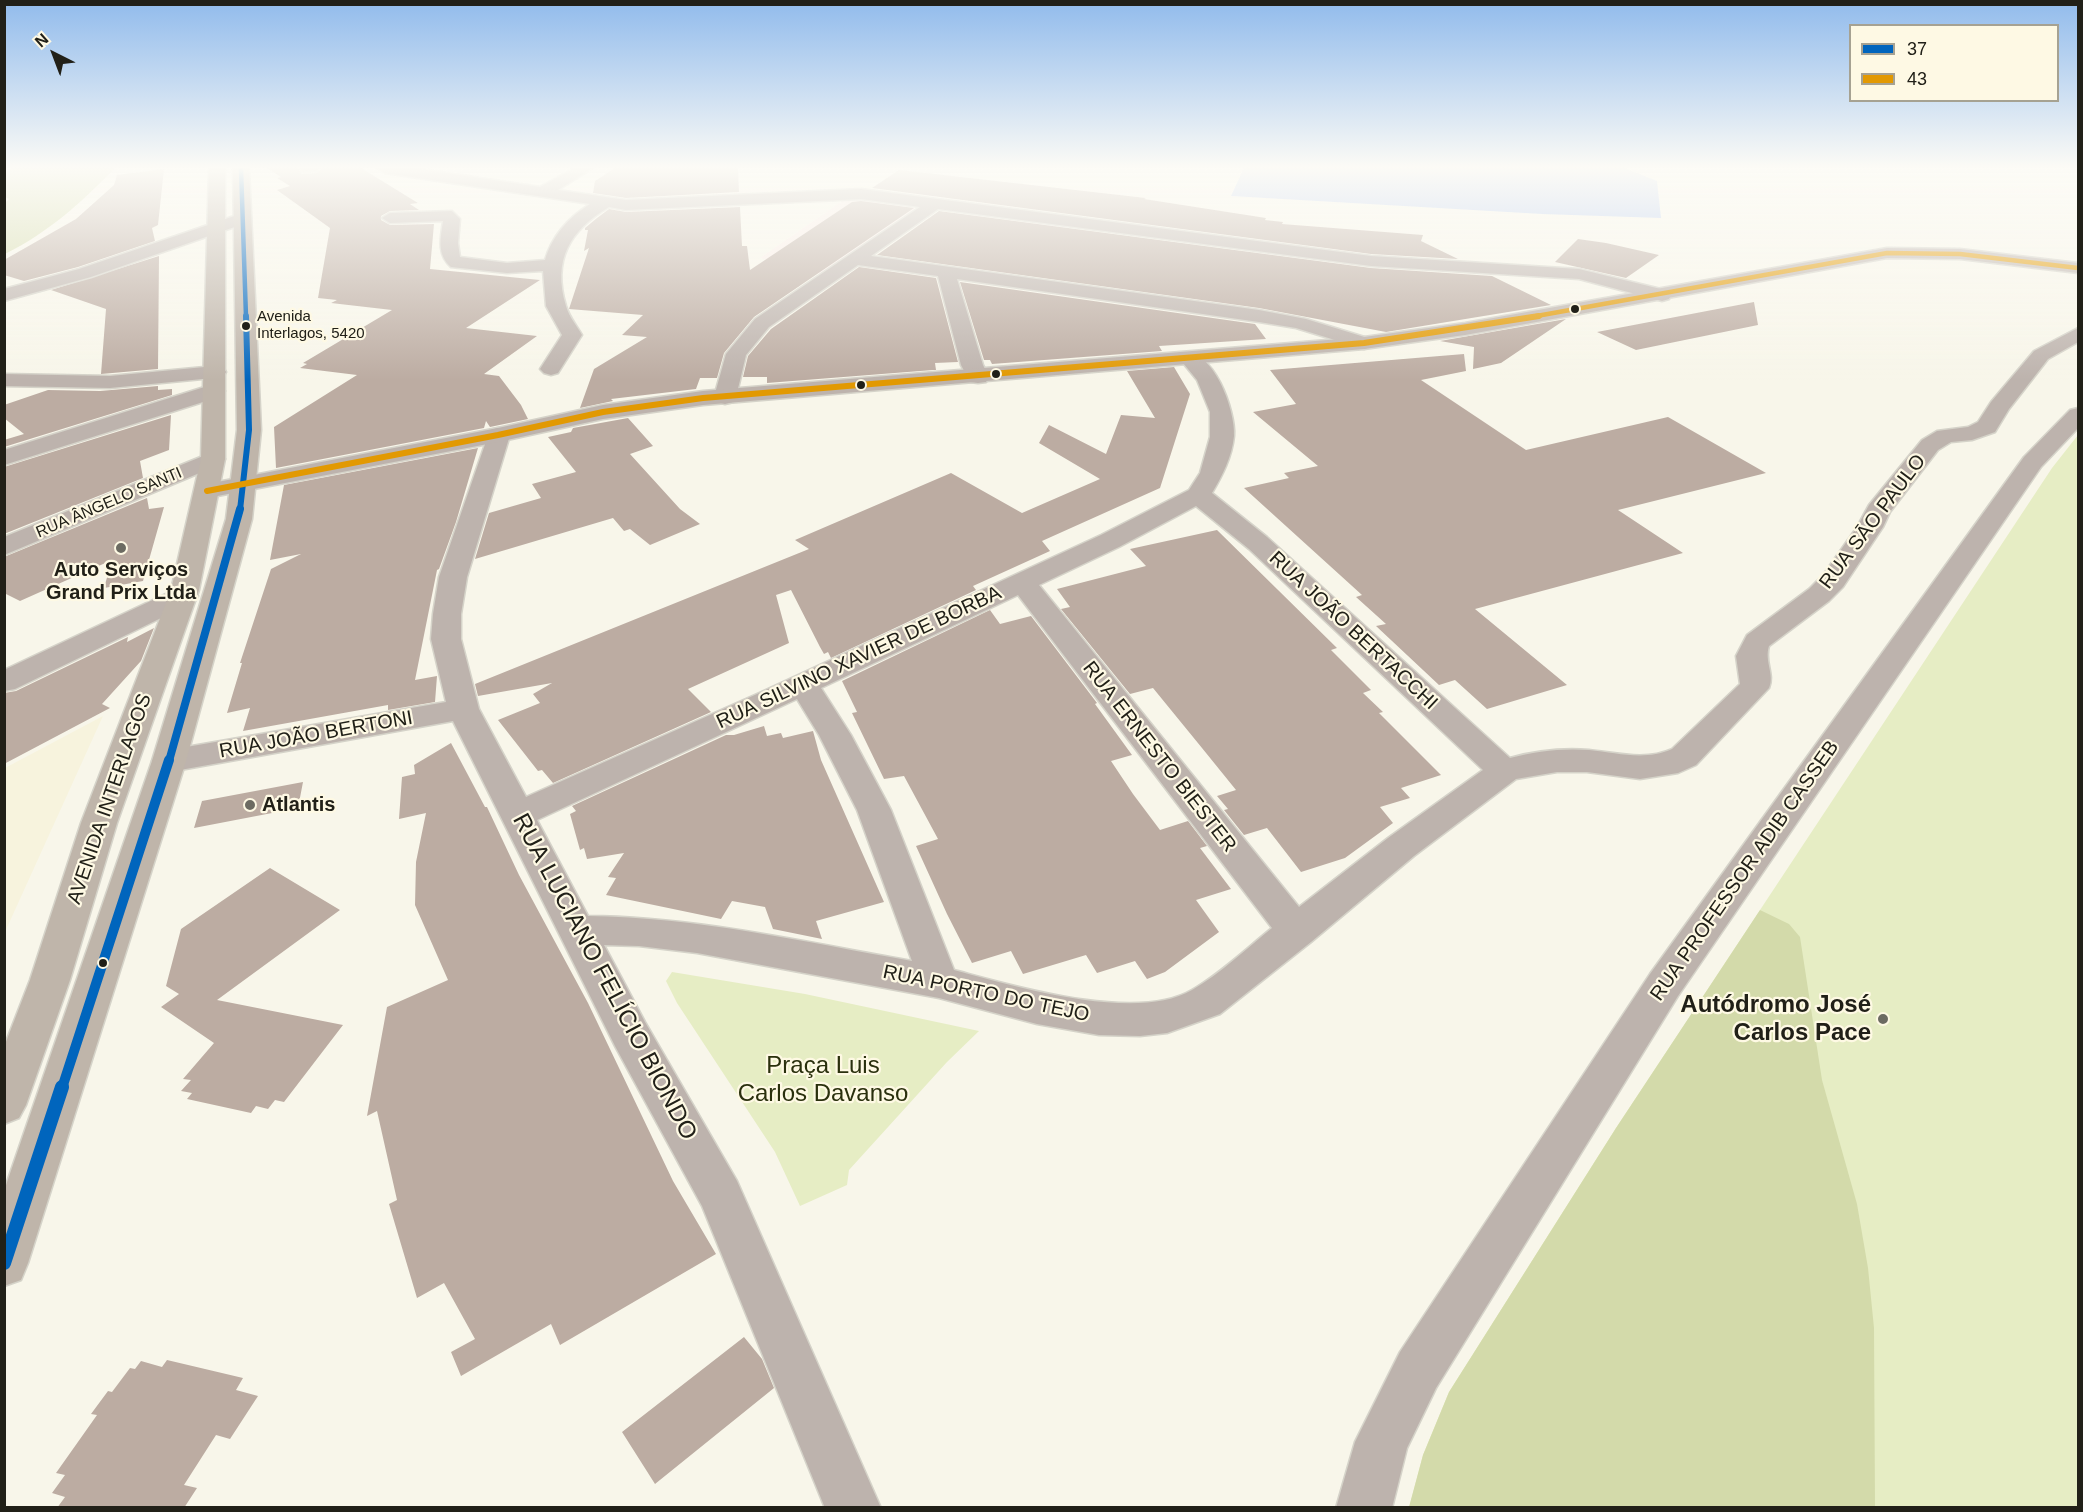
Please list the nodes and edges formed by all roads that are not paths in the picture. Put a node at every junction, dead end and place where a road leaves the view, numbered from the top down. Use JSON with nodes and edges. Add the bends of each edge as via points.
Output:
{"nodes":[{"id":1,"x":182,"y":239,"type":"edge"},
{"id":2,"x":218,"y":239,"type":"edge"},
{"id":3,"x":244,"y":239,"type":"edge"},
{"id":4,"x":451,"y":239,"type":"edge"},
{"id":5,"x":564,"y":239,"type":"edge"},
{"id":6,"x":883,"y":239,"type":"edge"},
{"id":7,"x":1203,"y":239,"type":"edge"},
{"id":8,"x":853,"y":259,"type":"junction"},
{"id":9,"x":551,"y":265,"type":"junction"},
{"id":10,"x":2079,"y":268,"type":"edge"},
{"id":11,"x":946,"y":272,"type":"junction"},
{"id":12,"x":4,"y":295,"type":"edge"},
{"id":13,"x":1662,"y":295,"type":"junction"},
{"id":14,"x":2079,"y":334,"type":"edge"},
{"id":15,"x":1364,"y":343,"type":"junction"},
{"id":16,"x":1189,"y":358,"type":"junction"},
{"id":17,"x":551,"y":369,"type":"dead end"},
{"id":18,"x":978,"y":377,"type":"junction"},
{"id":19,"x":4,"y":380,"type":"edge"},
{"id":20,"x":215,"y":382,"type":"junction"},
{"id":21,"x":725,"y":397,"type":"junction"},
{"id":22,"x":2079,"y":415,"type":"edge"},
{"id":23,"x":498,"y":435,"type":"junction"},
{"id":24,"x":4,"y":458,"type":"edge"},
{"id":25,"x":210,"y":475,"type":"junction"},
{"id":26,"x":243,"y":484,"type":"junction"},
{"id":27,"x":1198,"y":495,"type":"junction"},
{"id":28,"x":4,"y":546,"type":"edge"},
{"id":29,"x":1022,"y":582,"type":"junction"},
{"id":30,"x":184,"y":596,"type":"junction"},
{"id":31,"x":4,"y":682,"type":"edge"},
{"id":32,"x":803,"y":684,"type":"junction"},
{"id":33,"x":463,"y":709,"type":"junction"},
{"id":34,"x":169,"y":761,"type":"junction"},
{"id":35,"x":1640,"y":768,"type":"joint"},
{"id":36,"x":1504,"y":771,"type":"junction"},
{"id":37,"x":517,"y":815,"type":"junction"},
{"id":38,"x":577,"y":930,"type":"junction"},
{"id":39,"x":1297,"y":932,"type":"junction"},
{"id":40,"x":939,"y":982,"type":"junction"},
{"id":41,"x":4,"y":1105,"type":"edge"},
{"id":42,"x":4,"y":1263,"type":"edge"},
{"id":43,"x":853,"y":1508,"type":"edge"},
{"id":44,"x":1364,"y":1508,"type":"edge"}],
"edges":[{"from":1,"to":12,"type":"street","via":[[85,273]]},
{"from":2,"to":20,"type":"main road","name":"AVENIDA INTERLAGOS"},
{"from":3,"to":26,"type":"main road","name":"AVENIDA INTERLAGOS","via":[[249,430]]},
{"from":4,"to":9,"type":"street","via":[[450,255],[457,263],[507,268]]},
{"from":5,"to":9,"type":"street"},
{"from":6,"to":8,"type":"street"},
{"from":7,"to":13,"type":"street","via":[[1371,261],[1579,274]]},
{"from":8,"to":11,"type":"street"},
{"from":8,"to":21,"type":"street","via":[[762,323],[736,354]]},
{"from":9,"to":17,"type":"street","via":[[556,308],[572,335]]},
{"from":10,"to":13,"type":"street","via":[[1901,252]]},
{"from":11,"to":15,"type":"street","via":[[1259,316],[1299,323]]},
{"from":11,"to":18,"type":"street"},
{"from":13,"to":15,"type":"street"},
{"from":14,"to":35,"type":"street","name":"RUA SĀO PAULO","via":[[2040,355],[1987,427],[1945,436],[1930,445],[1878,510],[1833,581],[1757,641],[1750,662],[1757,681],[1754,688],[1684,757],[1666,765]]},
{"from":15,"to":16,"type":"street"},
{"from":16,"to":18,"type":"street"},
{"from":16,"to":27,"type":"street","via":[[1207,378],[1221,412],[1222,437],[1212,473]]},
{"from":18,"to":21,"type":"street"},
{"from":19,"to":20,"type":"street"},
{"from":20,"to":24,"type":"street"},
{"from":20,"to":25,"type":"main road","name":"AVENIDA INTERLAGOS"},
{"from":21,"to":23,"type":"street","via":[[603,412]]},
{"from":22,"to":44,"type":"street","name":"RUA PROFESSOR ADIB CASSEB","via":[[2032,462],[1664,985],[1418,1370],[1382,1442]]},
{"from":23,"to":26,"type":"street"},
{"from":23,"to":33,"type":"street","name":"RUA LUCIANO FELÍCIO BIONDO","via":[[453,577],[447,614],[446,639]]},
{"from":25,"to":26,"type":"street"},
{"from":25,"to":28,"type":"street","name":"RUA ÂNGELO SANTI"},
{"from":25,"to":30,"type":"main road","name":"AVENIDA INTERLAGOS"},
{"from":26,"to":34,"type":"main road","name":"AVENIDA INTERLAGOS","via":[[239,519]]},
{"from":27,"to":29,"type":"street","name":"RUA SILVINO XAVIER DE BORBA"},
{"from":27,"to":36,"type":"street","name":"RUA JOÃO BERTACCHI","via":[[1258,543]]},
{"from":29,"to":32,"type":"street","name":"RUA SILVINO XAVIER DE BORBA"},
{"from":29,"to":39,"type":"street","name":"RUA ERNESTO BIESTER"},
{"from":30,"to":31,"type":"street"},
{"from":30,"to":41,"type":"main road","name":"AVENIDA INTERLAGOS","via":[[99,823],[50,980]]},
{"from":32,"to":37,"type":"street","name":"RUA SILVINO XAVIER DE BORBA"},
{"from":32,"to":40,"type":"street","via":[[874,810]]},
{"from":33,"to":34,"type":"street","name":"RUA JOÃO BERTONI"},
{"from":33,"to":37,"type":"street","name":"RUA LUCIANO FELÍCIO BIONDO"},
{"from":34,"to":42,"type":"main road","name":"AVENIDA INTERLAGOS"},
{"from":35,"to":36,"type":"street","name":"RUA PORTO DO TEJO","via":[[1557,761]]},
{"from":36,"to":39,"type":"street","name":"RUA PORTO DO TEJO","via":[[1401,847]]},
{"from":37,"to":38,"type":"street","name":"RUA LUCIANO FELÍCIO BIONDO"},
{"from":38,"to":40,"type":"street","name":"RUA PORTO DO TEJO","via":[[639,931],[697,938]]},
{"from":38,"to":43,"type":"street","name":"RUA LUCIANO FELÍCIO BIONDO","via":[[721,1196]]},
{"from":39,"to":40,"type":"street","name":"RUA PORTO DO TEJO","via":[[1206,1002],[1167,1016],[1099,1018]]}]}
